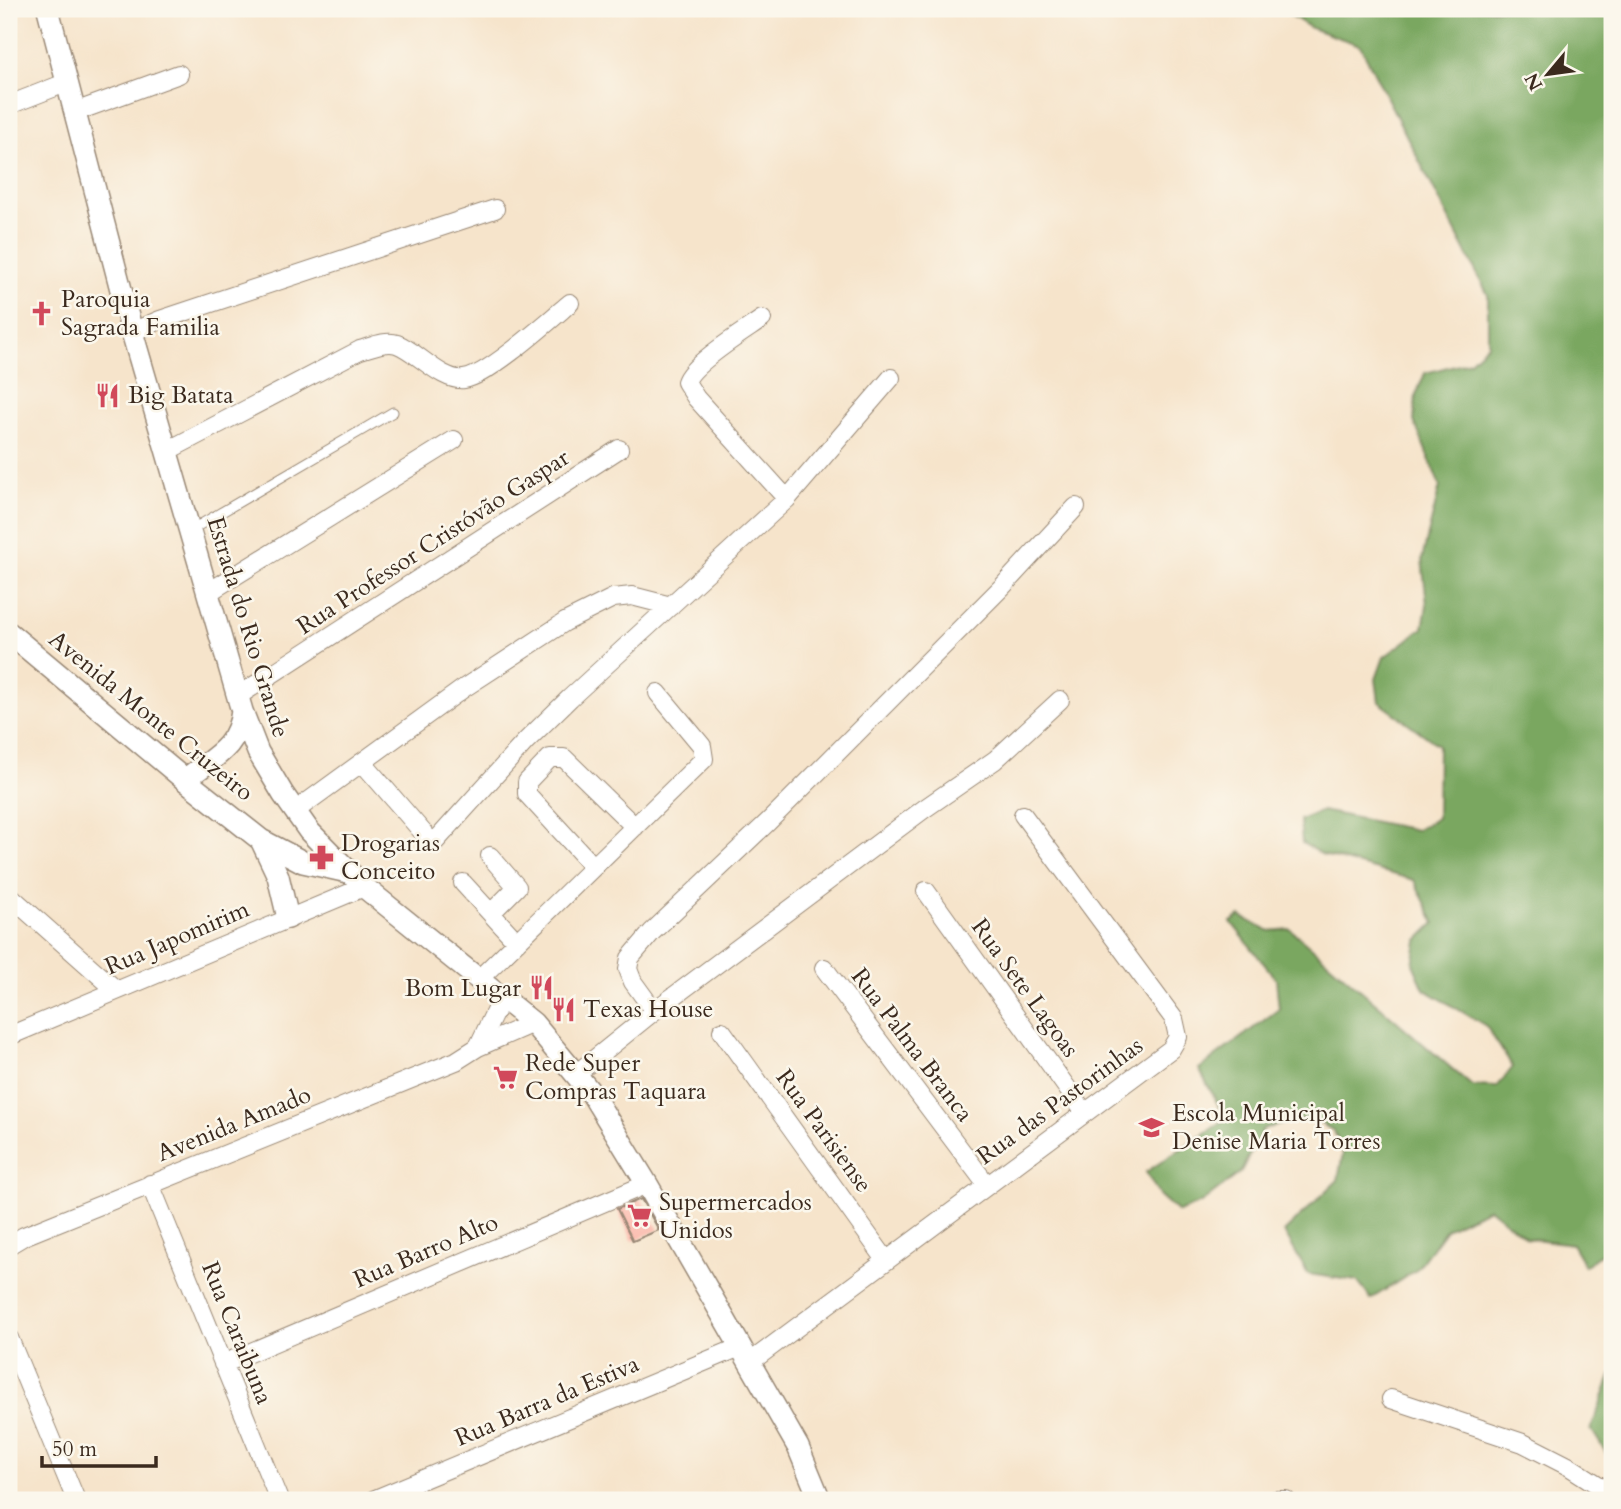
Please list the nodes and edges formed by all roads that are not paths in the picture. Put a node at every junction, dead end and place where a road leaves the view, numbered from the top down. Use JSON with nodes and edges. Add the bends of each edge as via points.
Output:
{"nodes":[{"id":1,"x":48,"y":9,"type":"edge"},
{"id":2,"x":179,"y":74,"type":"dead end"},
{"id":3,"x":68,"y":82,"type":"junction"},
{"id":4,"x":9,"y":105,"type":"edge"},
{"id":5,"x":75,"y":112,"type":"junction"},
{"id":6,"x":495,"y":209,"type":"dead end"},
{"id":7,"x":570,"y":303,"type":"dead end"},
{"id":8,"x":762,"y":319,"type":"dead end"},
{"id":9,"x":132,"y":332,"type":"junction"},
{"id":10,"x":891,"y":377,"type":"dead end"},
{"id":11,"x":393,"y":412,"type":"dead end"},
{"id":12,"x":454,"y":440,"type":"dead end"},
{"id":13,"x":619,"y":450,"type":"dead end"},
{"id":14,"x":167,"y":451,"type":"junction"},
{"id":15,"x":787,"y":499,"type":"junction"},
{"id":16,"x":1076,"y":507,"type":"dead end"},
{"id":17,"x":190,"y":531,"type":"junction"},
{"id":18,"x":209,"y":592,"type":"junction"},
{"id":19,"x":671,"y":606,"type":"junction"},
{"id":20,"x":9,"y":633,"type":"edge"},
{"id":21,"x":658,"y":693,"type":"dead end"},
{"id":22,"x":1060,"y":700,"type":"dead end"},
{"id":23,"x":240,"y":703,"type":"junction"},
{"id":24,"x":244,"y":736,"type":"junction"},
{"id":25,"x":362,"y":762,"type":"junction"},
{"id":26,"x":185,"y":780,"type":"junction"},
{"id":27,"x":295,"y":811,"type":"junction"},
{"id":28,"x":1023,"y":815,"type":"dead end"},
{"id":29,"x":635,"y":827,"type":"junction"},
{"id":30,"x":261,"y":840,"type":"junction"},
{"id":31,"x":490,"y":856,"type":"dead end"},
{"id":32,"x":593,"y":866,"type":"junction"},
{"id":33,"x":348,"y":872,"type":"junction"},
{"id":34,"x":463,"y":883,"type":"dead end"},
{"id":35,"x":364,"y":887,"type":"junction"},
{"id":36,"x":926,"y":891,"type":"dead end"},
{"id":37,"x":9,"y":895,"type":"edge"},
{"id":38,"x":491,"y":914,"type":"junction"},
{"id":39,"x":288,"y":918,"type":"junction"},
{"id":40,"x":517,"y":943,"type":"junction"},
{"id":41,"x":824,"y":968,"type":"dead end"},
{"id":42,"x":480,"y":978,"type":"junction"},
{"id":43,"x":116,"y":990,"type":"junction"},
{"id":44,"x":502,"y":997,"type":"junction"},
{"id":45,"x":653,"y":1011,"type":"junction"},
{"id":46,"x":533,"y":1023,"type":"junction"},
{"id":47,"x":722,"y":1031,"type":"dead end"},
{"id":48,"x":9,"y":1036,"type":"edge"},
{"id":49,"x":478,"y":1047,"type":"junction"},
{"id":50,"x":576,"y":1074,"type":"junction"},
{"id":51,"x":1085,"y":1112,"type":"junction"},
{"id":52,"x":150,"y":1184,"type":"junction"},
{"id":53,"x":647,"y":1184,"type":"junction"},
{"id":54,"x":987,"y":1185,"type":"junction"},
{"id":55,"x":9,"y":1245,"type":"edge"},
{"id":56,"x":886,"y":1260,"type":"junction"},
{"id":57,"x":9,"y":1338,"type":"edge"},
{"id":58,"x":744,"y":1355,"type":"junction"},
{"id":59,"x":223,"y":1364,"type":"junction"},
{"id":60,"x":1391,"y":1399,"type":"dead end"},
{"id":61,"x":1612,"y":1494,"type":"edge"},
{"id":62,"x":76,"y":1500,"type":"edge"},
{"id":63,"x":279,"y":1500,"type":"edge"},
{"id":64,"x":373,"y":1500,"type":"edge"},
{"id":65,"x":820,"y":1500,"type":"edge"},
{"id":66,"x":1276,"y":1500,"type":"edge"},
{"id":67,"x":1286,"y":1500,"type":"edge"}],
"edges":[{"from":1,"to":3,"type":"street","name":"Estrada do Rio Grande"},
{"from":2,"to":5,"type":"street"},
{"from":3,"to":4,"type":"street"},
{"from":3,"to":5,"type":"street","name":"Estrada do Rio Grande"},
{"from":5,"to":9,"type":"street","name":"Estrada do Rio Grande"},
{"from":6,"to":9,"type":"street"},
{"from":7,"to":14,"type":"street","via":[[519,346],[464,379],[450,377],[396,344],[381,344],[360,350]]},
{"from":8,"to":15,"type":"street","via":[[700,364],[686,382]]},
{"from":9,"to":14,"type":"street","name":"Estrada do Rio Grande"},
{"from":10,"to":15,"type":"street"},
{"from":11,"to":17,"type":"lane"},
{"from":12,"to":18,"type":"street"},
{"from":13,"to":23,"type":"street","name":"Rua Professor Cristóvão Gaspar"},
{"from":14,"to":17,"type":"street","name":"Estrada do Rio Grande"},
{"from":15,"to":19,"type":"street"},
{"from":16,"to":45,"type":"street","via":[[1002,587],[630,958],[633,982]]},
{"from":17,"to":18,"type":"street","name":"Estrada do Rio Grande"},
{"from":18,"to":23,"type":"street","name":"Estrada do Rio Grande"},
{"from":19,"to":25,"type":"street","via":[[632,596],[613,598],[565,622]]},
{"from":19,"to":25,"type":"street","via":[[526,741],[433,844]]},
{"from":20,"to":26,"type":"street","name":"Avenida Monte Cruzeiro"},
{"from":21,"to":29,"type":"street","via":[[702,746],[704,759]]},
{"from":22,"to":45,"type":"street","via":[[995,760]]},
{"from":23,"to":24,"type":"street"},
{"from":24,"to":26,"type":"street"},
{"from":24,"to":27,"type":"street","name":"Estrada do Rio Grande"},
{"from":25,"to":27,"type":"street"},
{"from":26,"to":30,"type":"street","name":"Avenida Monte Cruzeiro"},
{"from":27,"to":33,"type":"street","name":"Estrada do Rio Grande"},
{"from":28,"to":51,"type":"street","name":"Rua das Pastorinhas","via":[[1174,1019],[1178,1037],[1171,1049]]},
{"from":29,"to":32,"type":"street"},
{"from":29,"to":32,"type":"street","via":[[564,758],[550,758],[527,782],[527,794]]},
{"from":30,"to":33,"type":"street","name":"Avenida Monte Cruzeiro","via":[[303,862]]},
{"from":30,"to":39,"type":"street","name":"Avenida Monte Cruzeiro","via":[[278,876]]},
{"from":31,"to":38,"type":"street","via":[[517,887]]},
{"from":32,"to":40,"type":"street"},
{"from":33,"to":35,"type":"street","name":"Estrada do Rio Grande"},
{"from":34,"to":38,"type":"street"},
{"from":35,"to":39,"type":"street","name":"Rua Japomirim"},
{"from":35,"to":42,"type":"street","name":"Estrada do Rio Grande"},
{"from":36,"to":51,"type":"street","name":"Rua Sete Lagoas"},
{"from":37,"to":43,"type":"street"},
{"from":38,"to":40,"type":"street"},
{"from":39,"to":43,"type":"street","name":"Rua Japomirim"},
{"from":40,"to":42,"type":"street"},
{"from":41,"to":54,"type":"street","name":"Rua Palma Branca"},
{"from":42,"to":44,"type":"street","name":"Estrada do Rio Grande"},
{"from":43,"to":48,"type":"street","name":"Rua Japomirim"},
{"from":44,"to":46,"type":"street","name":"Estrada do Rio Grande"},
{"from":44,"to":49,"type":"street"},
{"from":45,"to":50,"type":"street"},
{"from":46,"to":49,"type":"street","name":"Avenida Amado"},
{"from":46,"to":50,"type":"street","name":"Estrada do Rio Grande"},
{"from":47,"to":56,"type":"street","name":"Rua Parisiense"},
{"from":49,"to":52,"type":"street","name":"Avenida Amado","via":[[456,1061]]},
{"from":50,"to":53,"type":"street","name":"Estrada do Rio Grande"},
{"from":51,"to":54,"type":"street","name":"Rua das Pastorinhas"},
{"from":52,"to":55,"type":"street","name":"Avenida Amado"},
{"from":52,"to":59,"type":"street","name":"Rua Caraibuna"},
{"from":53,"to":58,"type":"street","name":"Estrada do Rio Grande"},
{"from":53,"to":59,"type":"street","name":"Rua Barro Alto"},
{"from":54,"to":56,"type":"street","name":"Rua das Pastorinhas"},
{"from":56,"to":58,"type":"street","name":"Rua das Pastorinhas"},
{"from":57,"to":62,"type":"street"},
{"from":58,"to":64,"type":"street","name":"Rua Barra da Estiva"},
{"from":58,"to":65,"type":"street","name":"Estrada do Rio Grande","via":[[798,1447]]},
{"from":59,"to":63,"type":"street","name":"Rua Caraibuna"},
{"from":60,"to":61,"type":"street","via":[[1523,1443]]},
{"from":66,"to":67,"type":"street"}]}
